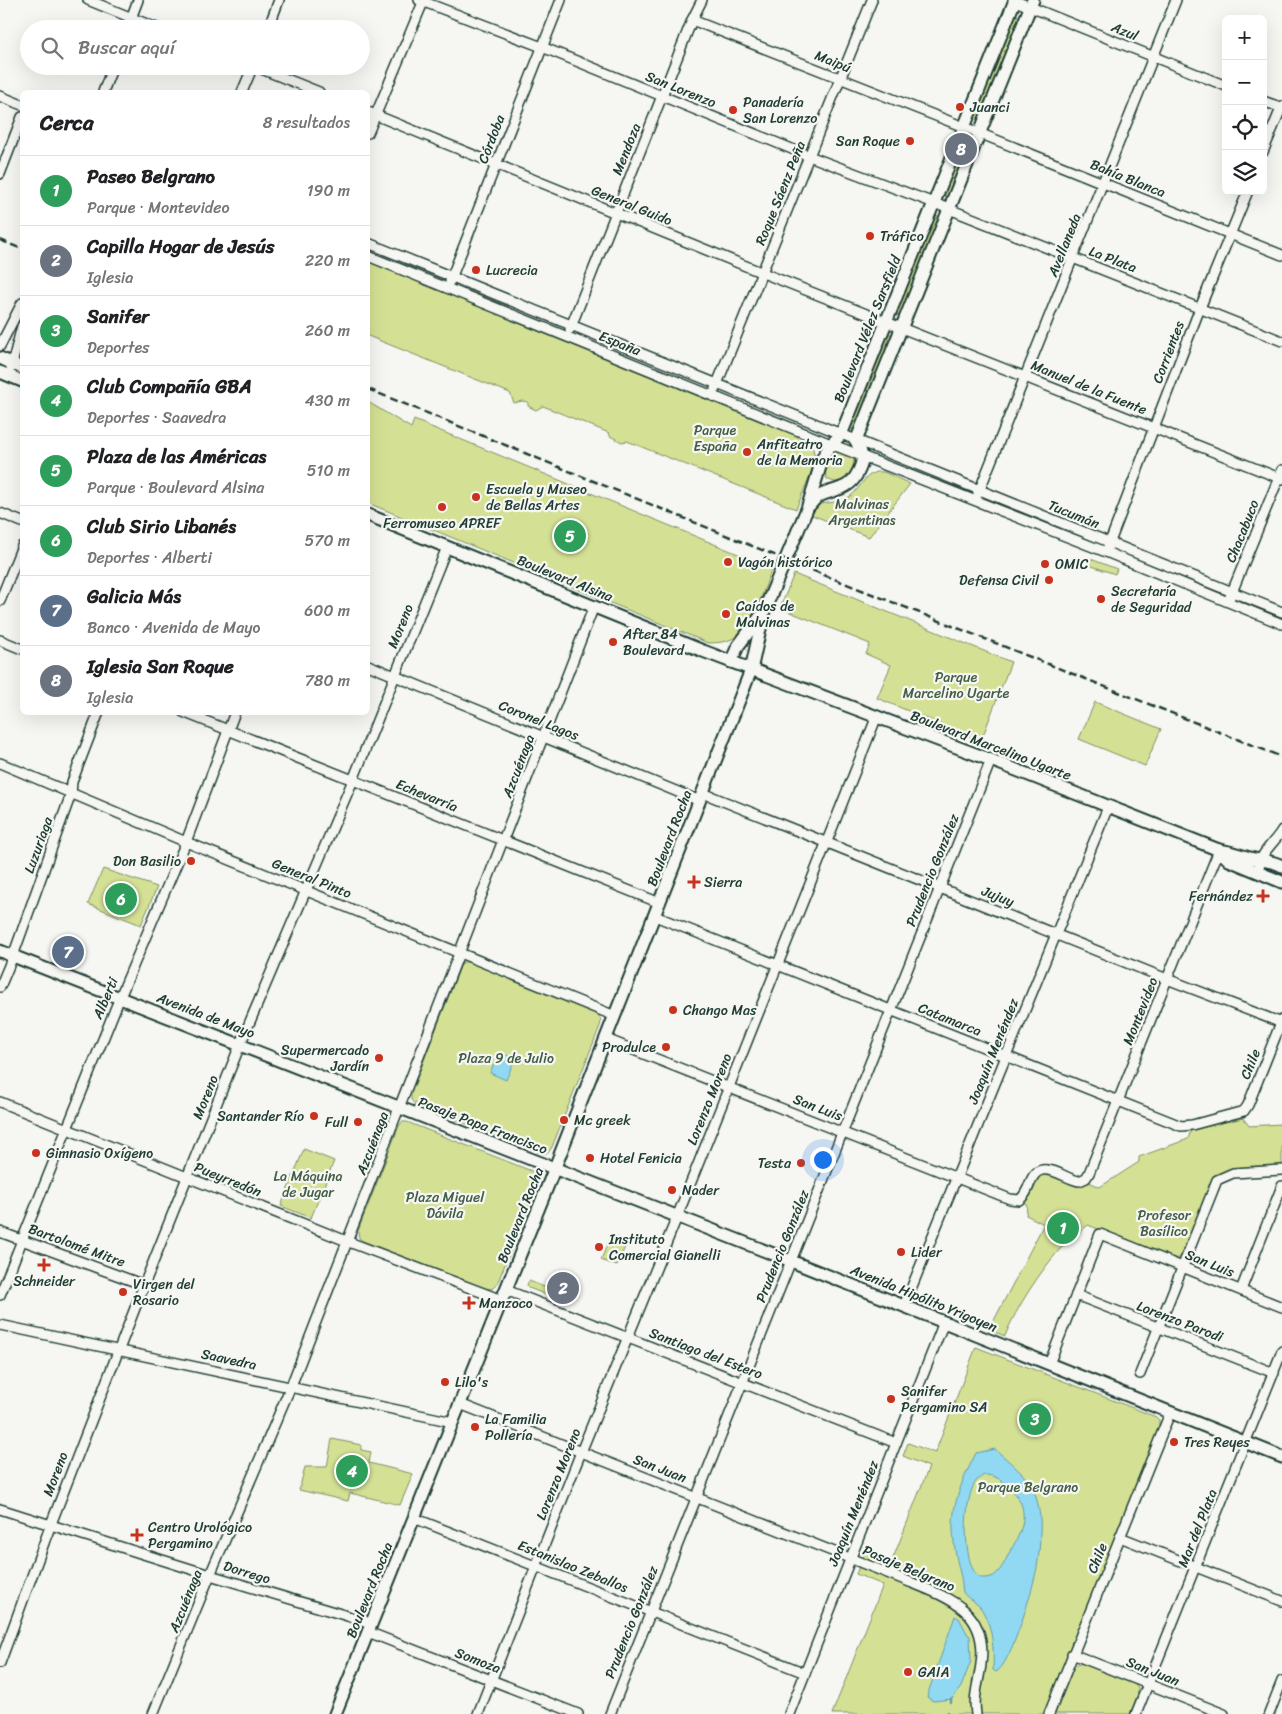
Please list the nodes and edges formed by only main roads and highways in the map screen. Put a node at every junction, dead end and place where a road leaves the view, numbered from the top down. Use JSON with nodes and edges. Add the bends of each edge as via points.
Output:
{"nodes":[{"id":1,"x":1014,"y":0,"type":"edge"},
{"id":2,"x":1032,"y":4,"type":"edge"},
{"id":3,"x":0,"y":358,"type":"edge"},
{"id":4,"x":18,"y":366,"type":"edge"},
{"id":5,"x":4,"y":374,"type":"edge"},
{"id":6,"x":20,"y":380,"type":"edge"},
{"id":7,"x":808,"y":509,"type":"junction"},
{"id":8,"x":370,"y":516,"type":"edge"},
{"id":9,"x":764,"y":611,"type":"junction"},
{"id":10,"x":732,"y":662,"type":"junction"},
{"id":11,"x":751,"y":670,"type":"junction"},
{"id":12,"x":1219,"y":850,"type":"junction"},
{"id":13,"x":1282,"y":866,"type":"edge"},
{"id":14,"x":1280,"y":878,"type":"edge"},
{"id":15,"x":0,"y":951,"type":"edge"},
{"id":16,"x":400,"y":1109,"type":"joint"},
{"id":17,"x":554,"y":1170,"type":"junction"},
{"id":18,"x":1282,"y":1457,"type":"edge"},
{"id":19,"x":335,"y":1714,"type":"edge"}],
"edges":[{"from":1,"to":7,"type":"main road","name":"Boulevard Vélez Sarsfield","via":[[841,435],[823,457]]},
{"from":2,"to":7,"type":"main road","via":[[856,441],[863,455],[862,466],[852,482],[842,489],[818,496]]},
{"from":3,"to":4,"type":"main road"},
{"from":5,"to":6,"type":"main road"},
{"from":7,"to":9,"type":"main road"},
{"from":8,"to":10,"type":"main road","name":"Boulevard Alsina"},
{"from":9,"to":10,"type":"main road","via":[[738,646]]},
{"from":9,"to":11,"type":"main road","name":"Boulevard Rocha"},
{"from":10,"to":11,"type":"main road","name":"Boulevard Alsina"},
{"from":11,"to":12,"type":"main road","name":"Boulevard Marcelino Ugarte"},
{"from":11,"to":17,"type":"main road","name":"Boulevard Rocha"},
{"from":12,"to":13,"type":"main road","name":"Boulevard Marcelino Ugarte"},
{"from":12,"to":14,"type":"main road","name":"Boulevard Marcelino Ugarte","via":[[1230,860]]},
{"from":15,"to":16,"type":"main road","name":"Avenida de Mayo"},
{"from":16,"to":17,"type":"main road","name":"Pasaje Papa Francisco"},
{"from":17,"to":18,"type":"main road","name":"Avenida Hipólito Yrigoyen"},
{"from":17,"to":19,"type":"main road","name":"Boulevard Rocha"}]}
